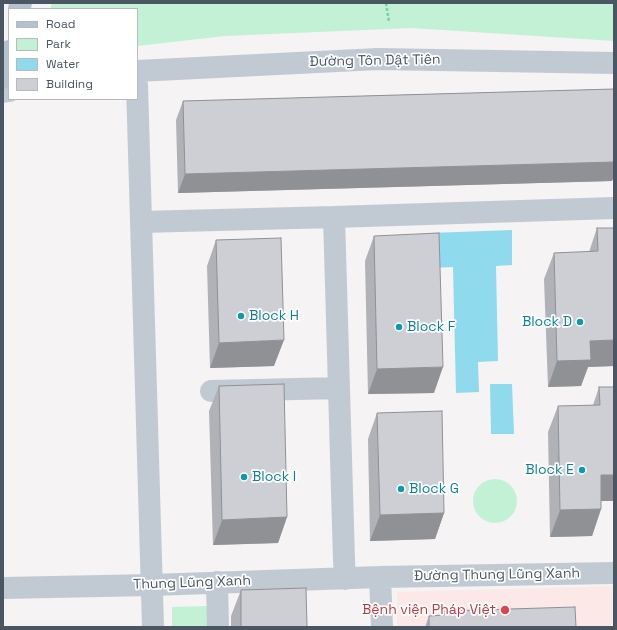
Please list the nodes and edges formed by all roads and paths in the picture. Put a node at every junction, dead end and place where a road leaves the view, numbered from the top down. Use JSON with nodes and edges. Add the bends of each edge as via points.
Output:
{"nodes":[{"id":1,"x":386,"y":3,"type":"edge"},
{"id":2,"x":390,"y":22,"type":"dead end"},
{"id":3,"x":8,"y":56,"type":"edge"},
{"id":4,"x":614,"y":63,"type":"edge"},
{"id":5,"x":138,"y":71,"type":"edge"},
{"id":6,"x":3,"y":78,"type":"edge"},
{"id":7,"x":137,"y":100,"type":"edge"},
{"id":8,"x":614,"y":208,"type":"edge"},
{"id":9,"x":334,"y":217,"type":"junction"},
{"id":10,"x":141,"y":222,"type":"junction"},
{"id":11,"x":339,"y":388,"type":"junction"},
{"id":12,"x":211,"y":392,"type":"dead end"},
{"id":13,"x":614,"y":573,"type":"edge"},
{"id":14,"x":380,"y":577,"type":"junction"},
{"id":15,"x":345,"y":579,"type":"junction"},
{"id":16,"x":217,"y":582,"type":"junction"},
{"id":17,"x":152,"y":585,"type":"junction"},
{"id":18,"x":3,"y":588,"type":"edge"},
{"id":19,"x":152,"y":627,"type":"edge"},
{"id":20,"x":218,"y":627,"type":"edge"},
{"id":21,"x":382,"y":627,"type":"edge"}],
"edges":[{"from":1,"to":2,"type":"path"},
{"from":3,"to":6,"type":"main road"},
{"from":4,"to":5,"type":"street","name":"Đường Tôn Dật Tiên","via":[[378,59]]},
{"from":7,"to":10,"type":"street"},
{"from":8,"to":9,"type":"street"},
{"from":9,"to":10,"type":"street"},
{"from":9,"to":11,"type":"street"},
{"from":10,"to":17,"type":"street"},
{"from":11,"to":12,"type":"street"},
{"from":11,"to":15,"type":"street"},
{"from":13,"to":14,"type":"street","name":"Đường Thung Lũng Xanh"},
{"from":14,"to":15,"type":"street","name":"Thung Lũng Xanh"},
{"from":14,"to":21,"type":"street"},
{"from":15,"to":16,"type":"street","name":"Thung Lũng Xanh"},
{"from":16,"to":17,"type":"street","name":"Thung Lũng Xanh"},
{"from":16,"to":20,"type":"street"},
{"from":17,"to":18,"type":"street","name":"Thung Lũng Xanh"},
{"from":17,"to":19,"type":"street"}]}
